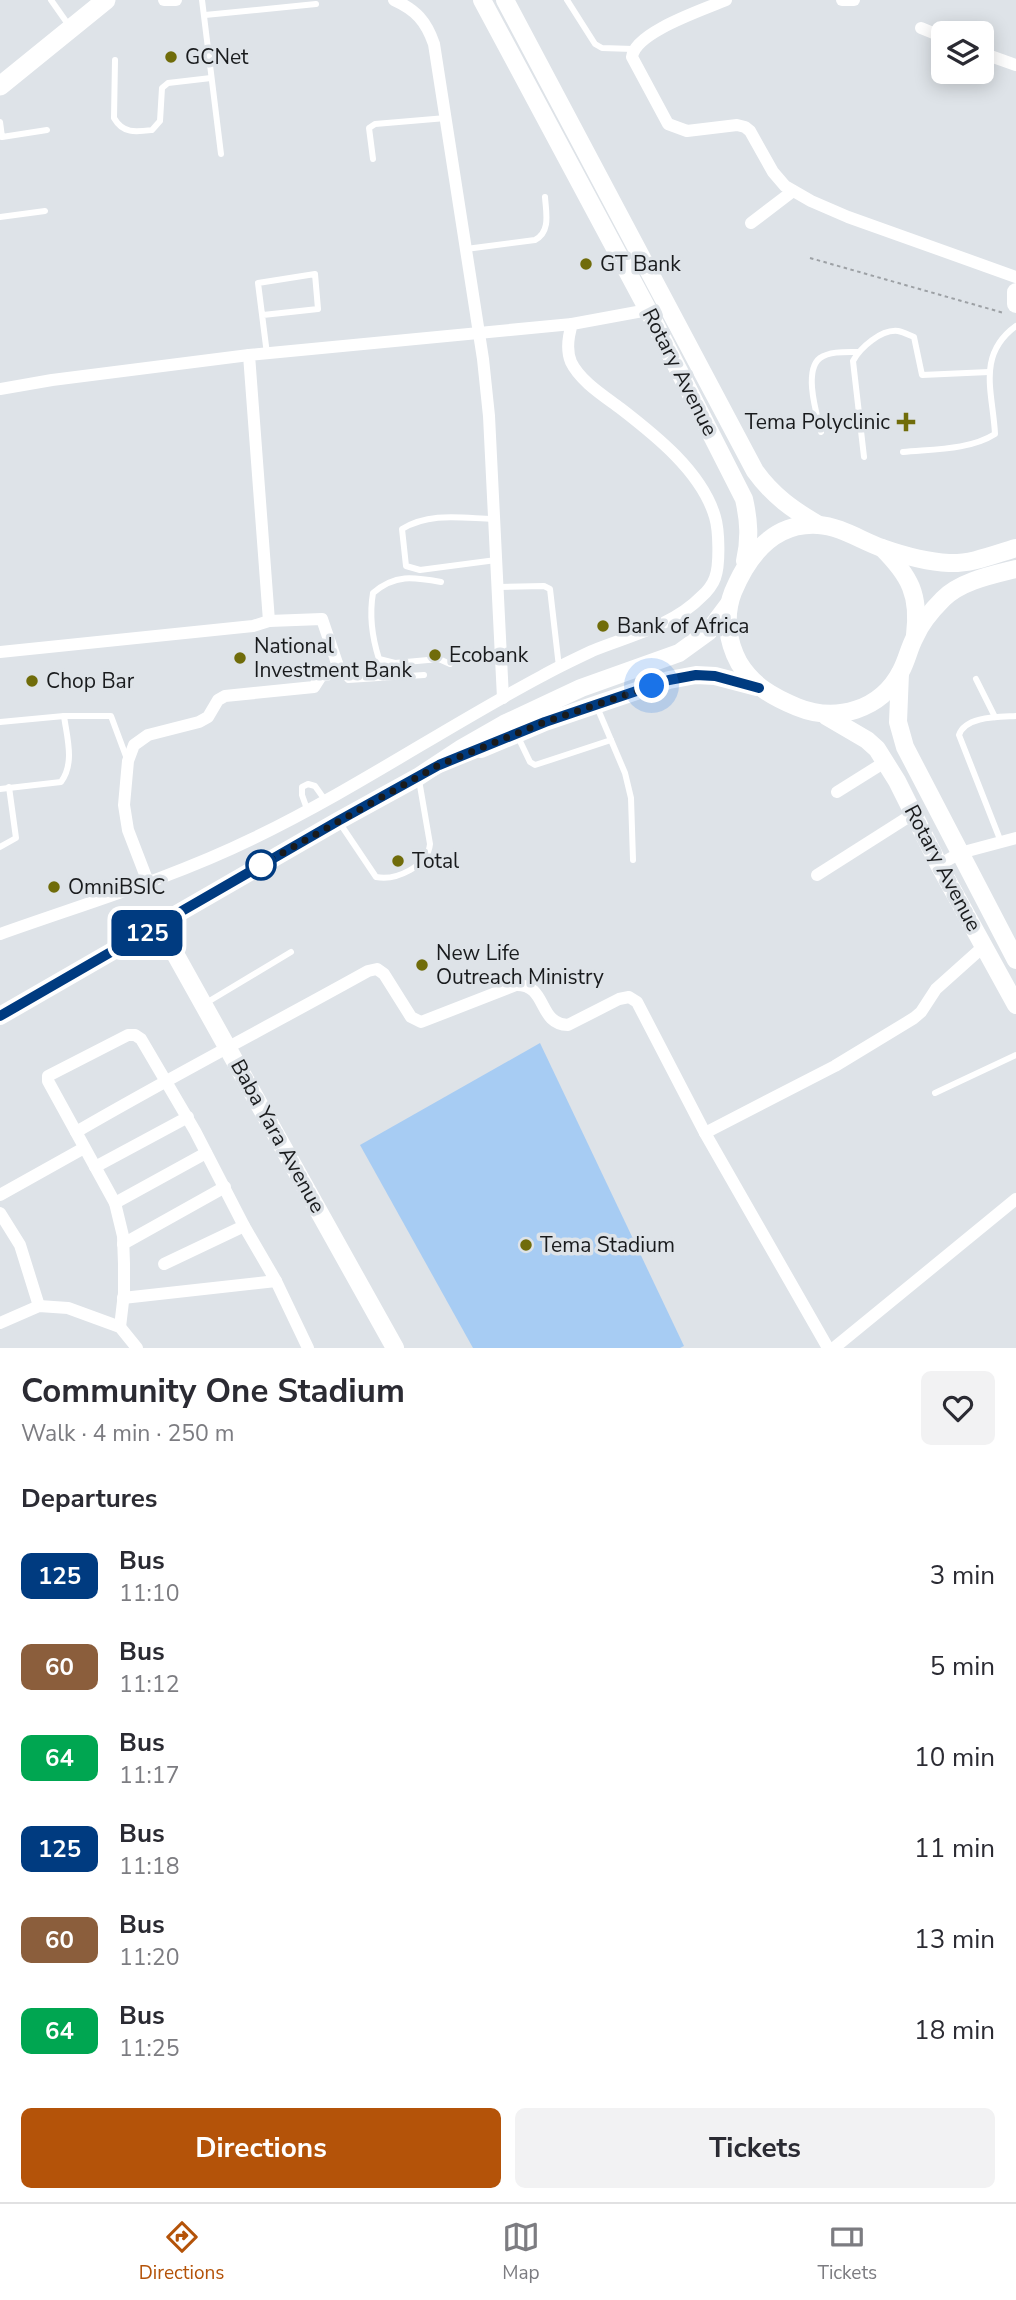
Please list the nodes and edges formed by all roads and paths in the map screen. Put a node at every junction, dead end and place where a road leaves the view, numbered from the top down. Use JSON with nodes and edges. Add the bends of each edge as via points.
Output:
{"nodes":[{"id":1,"x":51,"y":0,"type":"edge"},
{"id":2,"x":106,"y":0,"type":"edge"},
{"id":3,"x":164,"y":0,"type":"edge"},
{"id":4,"x":176,"y":0,"type":"edge"},
{"id":5,"x":202,"y":0,"type":"edge"},
{"id":6,"x":394,"y":0,"type":"edge"},
{"id":7,"x":482,"y":0,"type":"edge"},
{"id":8,"x":505,"y":0,"type":"edge"},
{"id":9,"x":567,"y":0,"type":"edge"},
{"id":10,"x":726,"y":0,"type":"edge"},
{"id":11,"x":842,"y":0,"type":"edge"},
{"id":12,"x":854,"y":0,"type":"edge"},
{"id":13,"x":316,"y":4,"type":"dead end"},
{"id":14,"x":205,"y":15,"type":"junction"},
{"id":15,"x":71,"y":28,"type":"junction"},
{"id":16,"x":921,"y":28,"type":"dead end"},
{"id":17,"x":931,"y":32,"type":"edge"},
{"id":18,"x":633,"y":49,"type":"junction"},
{"id":19,"x":994,"y":57,"type":"edge"},
{"id":20,"x":115,"y":60,"type":"dead end"},
{"id":21,"x":1016,"y":65,"type":"edge"},
{"id":22,"x":211,"y":78,"type":"junction"},
{"id":23,"x":0,"y":86,"type":"edge"},
{"id":24,"x":446,"y":118,"type":"junction"},
{"id":25,"x":0,"y":122,"type":"edge"},
{"id":26,"x":47,"y":130,"type":"dead end"},
{"id":27,"x":221,"y":154,"type":"dead end"},
{"id":28,"x":373,"y":159,"type":"dead end"},
{"id":29,"x":604,"y":187,"type":"junction"},
{"id":30,"x":793,"y":191,"type":"junction"},
{"id":31,"x":586,"y":196,"type":"junction"},
{"id":32,"x":545,"y":197,"type":"dead end"},
{"id":33,"x":46,"y":211,"type":"dead end"},
{"id":34,"x":0,"y":217,"type":"edge"},
{"id":35,"x":751,"y":223,"type":"dead end"},
{"id":36,"x":466,"y":249,"type":"junction"},
{"id":37,"x":810,"y":258,"type":"dead end"},
{"id":38,"x":1016,"y":276,"type":"edge"},
{"id":39,"x":1016,"y":292,"type":"edge"},
{"id":40,"x":1010,"y":308,"type":"edge"},
{"id":41,"x":648,"y":310,"type":"junction"},
{"id":42,"x":262,"y":315,"type":"junction"},
{"id":43,"x":572,"y":324,"type":"junction"},
{"id":44,"x":1016,"y":326,"type":"edge"},
{"id":45,"x":479,"y":332,"type":"junction"},
{"id":46,"x":858,"y":352,"type":"junction"},
{"id":47,"x":267,"y":354,"type":"junction"},
{"id":48,"x":249,"y":355,"type":"junction"},
{"id":49,"x":989,"y":372,"type":"junction"},
{"id":50,"x":0,"y":389,"type":"edge"},
{"id":51,"x":821,"y":432,"type":"dead end"},
{"id":52,"x":903,"y":452,"type":"dead end"},
{"id":53,"x":863,"y":457,"type":"dead end"},
{"id":54,"x":493,"y":519,"type":"junction"},
{"id":55,"x":819,"y":524,"type":"junction"},
{"id":56,"x":882,"y":548,"type":"junction"},
{"id":57,"x":1016,"y":548,"type":"edge"},
{"id":58,"x":496,"y":560,"type":"junction"},
{"id":59,"x":744,"y":567,"type":"junction"},
{"id":60,"x":1016,"y":569,"type":"edge"},
{"id":61,"x":440,"y":582,"type":"dead end"},
{"id":62,"x":497,"y":587,"type":"junction"},
{"id":63,"x":729,"y":604,"type":"junction"},
{"id":64,"x":269,"y":621,"type":"junction"},
{"id":65,"x":915,"y":635,"type":"junction"},
{"id":66,"x":0,"y":652,"type":"edge"},
{"id":67,"x":450,"y":664,"type":"dead end"},
{"id":68,"x":559,"y":667,"type":"junction"},
{"id":69,"x":340,"y":673,"type":"junction"},
{"id":70,"x":900,"y":673,"type":"junction"},
{"id":71,"x":424,"y":675,"type":"dead end"},
{"id":72,"x":976,"y":679,"type":"dead end"},
{"id":73,"x":759,"y":688,"type":"junction"},
{"id":74,"x":503,"y":698,"type":"junction"},
{"id":75,"x":596,"y":705,"type":"junction"},
{"id":76,"x":64,"y":716,"type":"junction"},
{"id":77,"x":826,"y":716,"type":"junction"},
{"id":78,"x":1016,"y":716,"type":"edge"},
{"id":79,"x":995,"y":717,"type":"junction"},
{"id":80,"x":0,"y":722,"type":"edge"},
{"id":81,"x":516,"y":733,"type":"junction"},
{"id":82,"x":611,"y":740,"type":"junction"},
{"id":83,"x":128,"y":761,"type":"junction"},
{"id":84,"x":885,"y":762,"type":"junction"},
{"id":85,"x":439,"y":765,"type":"junction"},
{"id":86,"x":418,"y":777,"type":"junction"},
{"id":87,"x":9,"y":787,"type":"junction"},
{"id":88,"x":0,"y":789,"type":"edge"},
{"id":89,"x":837,"y":792,"type":"dead end"},
{"id":90,"x":325,"y":800,"type":"junction"},
{"id":91,"x":307,"y":809,"type":"junction"},
{"id":92,"x":913,"y":814,"type":"junction"},
{"id":93,"x":338,"y":821,"type":"junction"},
{"id":94,"x":1016,"y":838,"type":"edge"},
{"id":95,"x":1001,"y":842,"type":"junction"},
{"id":96,"x":0,"y":847,"type":"edge"},
{"id":97,"x":960,"y":853,"type":"junction"},
{"id":98,"x":633,"y":860,"type":"dead end"},
{"id":99,"x":939,"y":865,"type":"junction"},
{"id":100,"x":817,"y":875,"type":"dead end"},
{"id":101,"x":148,"y":882,"type":"junction"},
{"id":102,"x":159,"y":925,"type":"junction"},
{"id":103,"x":0,"y":934,"type":"edge"},
{"id":104,"x":984,"y":946,"type":"junction"},
{"id":105,"x":291,"y":952,"type":"dead end"},
{"id":106,"x":1016,"y":960,"type":"edge"},
{"id":107,"x":204,"y":1004,"type":"junction"},
{"id":108,"x":1016,"y":1006,"type":"edge"},
{"id":109,"x":0,"y":1016,"type":"edge"},
{"id":110,"x":230,"y":1048,"type":"junction"},
{"id":111,"x":1016,"y":1055,"type":"edge"},
{"id":112,"x":166,"y":1079,"type":"junction"},
{"id":113,"x":935,"y":1093,"type":"dead end"},
{"id":114,"x":188,"y":1117,"type":"junction"},
{"id":115,"x":76,"y":1132,"type":"junction"},
{"id":116,"x":705,"y":1133,"type":"junction"},
{"id":117,"x":84,"y":1148,"type":"junction"},
{"id":118,"x":206,"y":1153,"type":"junction"},
{"id":119,"x":95,"y":1167,"type":"junction"},
{"id":120,"x":225,"y":1187,"type":"junction"},
{"id":121,"x":0,"y":1195,"type":"edge"},
{"id":122,"x":1016,"y":1199,"type":"edge"},
{"id":123,"x":115,"y":1203,"type":"junction"},
{"id":124,"x":0,"y":1213,"type":"edge"},
{"id":125,"x":244,"y":1226,"type":"junction"},
{"id":126,"x":123,"y":1244,"type":"junction"},
{"id":127,"x":164,"y":1264,"type":"dead end"},
{"id":128,"x":276,"y":1281,"type":"junction"},
{"id":129,"x":123,"y":1298,"type":"junction"},
{"id":130,"x":39,"y":1306,"type":"junction"},
{"id":131,"x":0,"y":1323,"type":"edge"},
{"id":132,"x":120,"y":1327,"type":"junction"},
{"id":133,"x":137,"y":1348,"type":"edge"},
{"id":134,"x":308,"y":1348,"type":"edge"},
{"id":135,"x":395,"y":1348,"type":"edge"},
{"id":136,"x":828,"y":1348,"type":"edge"},
{"id":137,"x":834,"y":1348,"type":"edge"}],
"edges":[{"from":1,"to":15,"type":"lane"},
{"from":2,"to":15,"type":"main road"},
{"from":3,"to":4,"type":"street"},
{"from":5,"to":14,"type":"lane"},
{"from":6,"to":24,"type":"street","via":[[416,12],[428,27]]},
{"from":7,"to":31,"type":"main road","name":"Rotary Avenue"},
{"from":8,"to":29,"type":"main road","name":"Rotary Avenue"},
{"from":9,"to":18,"type":"lane","via":[[595,44]]},
{"from":10,"to":18,"type":"street","via":[[685,16]]},
{"from":11,"to":12,"type":"street"},
{"from":13,"to":14,"type":"lane"},
{"from":14,"to":22,"type":"lane"},
{"from":15,"to":23,"type":"main road"},
{"from":16,"to":17,"type":"street"},
{"from":18,"to":30,"type":"street","via":[[632,57],[668,124],[687,131],[745,127],[773,172]]},
{"from":19,"to":21,"type":"street"},
{"from":20,"to":22,"type":"lane","via":[[114,118],[125,131],[152,130],[160,121],[162,88],[168,83]]},
{"from":22,"to":27,"type":"lane"},
{"from":24,"to":28,"type":"lane","via":[[375,124],[369,128]]},
{"from":24,"to":36,"type":"street"},
{"from":25,"to":26,"type":"lane","via":[[2,137]]},
{"from":29,"to":31,"type":"main road"},
{"from":29,"to":55,"type":"main road","name":"Rotary Avenue","via":[[755,471],[780,500]]},
{"from":30,"to":35,"type":"street"},
{"from":30,"to":38,"type":"street","via":[[848,217]]},
{"from":31,"to":41,"type":"main road","name":"Rotary Avenue"},
{"from":32,"to":36,"type":"lane","via":[[542,236]]},
{"from":33,"to":34,"type":"lane"},
{"from":36,"to":45,"type":"street"},
{"from":37,"to":40,"type":"path"},
{"from":39,"to":40,"type":"main road"},
{"from":41,"to":43,"type":"street"},
{"from":41,"to":59,"type":"main road","name":"Rotary Avenue","via":[[744,499],[750,541]]},
{"from":42,"to":42,"type":"lane","via":[[318,309],[315,274],[258,283]]},
{"from":42,"to":47,"type":"lane"},
{"from":43,"to":45,"type":"street"},
{"from":43,"to":68,"type":"street","via":[[568,349],[576,370],[689,470],[715,517],[718,561],[715,578],[690,606],[660,624]]},
{"from":44,"to":49,"type":"lane","via":[[1001,339]]},
{"from":45,"to":47,"type":"street"},
{"from":45,"to":54,"type":"street","via":[[492,448]]},
{"from":46,"to":49,"type":"lane","via":[[887,332],[898,331],[914,337],[922,376]]},
{"from":46,"to":51,"type":"lane","via":[[834,353],[821,357],[815,365],[811,393]]},
{"from":46,"to":53,"type":"lane","via":[[853,361]]},
{"from":47,"to":48,"type":"street"},
{"from":48,"to":50,"type":"street"},
{"from":48,"to":64,"type":"street"},
{"from":49,"to":52,"type":"lane","via":[[995,433],[985,440]]},
{"from":54,"to":58,"type":"street"},
{"from":54,"to":58,"type":"lane","via":[[431,518],[402,529],[407,566],[413,568]]},
{"from":55,"to":56,"type":"main road"},
{"from":55,"to":59,"type":"main road","via":[[772,537]]},
{"from":56,"to":57,"type":"main road","via":[[950,563]]},
{"from":56,"to":65,"type":"main road","via":[[909,581],[915,597]]},
{"from":58,"to":62,"type":"street"},
{"from":59,"to":63,"type":"main road"},
{"from":60,"to":65,"type":"main road","via":[[945,596]]},
{"from":61,"to":67,"type":"lane","via":[[409,578],[386,582],[373,593],[372,636],[379,659],[395,663],[439,659]]},
{"from":62,"to":68,"type":"lane","via":[[550,589]]},
{"from":62,"to":74,"type":"street"},
{"from":63,"to":73,"type":"main road","via":[[727,628],[734,653]]},
{"from":63,"to":85,"type":"main road","via":[[708,632],[679,653],[537,707]]},
{"from":64,"to":66,"type":"street"},
{"from":64,"to":69,"type":"street","via":[[322,619]]},
{"from":65,"to":70,"type":"main road"},
{"from":68,"to":74,"type":"street"},
{"from":69,"to":71,"type":"lane","via":[[348,680]]},
{"from":69,"to":83,"type":"street","via":[[321,676],[314,687],[225,696],[208,718],[148,735],[134,745]]},
{"from":70,"to":77,"type":"main road","via":[[871,703]]},
{"from":70,"to":97,"type":"main road","name":"Rotary Avenue","via":[[900,735]]},
{"from":72,"to":79,"type":"lane"},
{"from":73,"to":75,"type":"main road","via":[[696,675]]},
{"from":73,"to":77,"type":"main road"},
{"from":74,"to":90,"type":"street"},
{"from":75,"to":81,"type":"main road"},
{"from":75,"to":82,"type":"lane"},
{"from":76,"to":80,"type":"lane"},
{"from":76,"to":83,"type":"lane","via":[[111,716]]},
{"from":76,"to":87,"type":"lane","via":[[70,761],[61,782]]},
{"from":77,"to":84,"type":"main road","name":"Rotary Avenue","via":[[867,740]]},
{"from":78,"to":79,"type":"lane"},
{"from":79,"to":95,"type":"lane","via":[[969,723],[959,735]]},
{"from":81,"to":82,"type":"lane","via":[[535,765]]},
{"from":81,"to":85,"type":"main road"},
{"from":82,"to":98,"type":"lane","via":[[631,798]]},
{"from":83,"to":101,"type":"street","via":[[124,805],[128,830]]},
{"from":84,"to":89,"type":"street"},
{"from":84,"to":92,"type":"main road","name":"Rotary Avenue"},
{"from":85,"to":86,"type":"main road"},
{"from":86,"to":93,"type":"main road"},
{"from":86,"to":93,"type":"lane","via":[[429,853],[425,860],[391,879],[376,877]]},
{"from":87,"to":88,"type":"lane"},
{"from":87,"to":96,"type":"lane","via":[[16,838]]},
{"from":90,"to":91,"type":"street"},
{"from":90,"to":91,"type":"lane","via":[[316,786],[302,787]]},
{"from":91,"to":101,"type":"street","via":[[253,838]]},
{"from":92,"to":99,"type":"main road","name":"Rotary Avenue"},
{"from":92,"to":100,"type":"street"},
{"from":93,"to":102,"type":"main road"},
{"from":94,"to":95,"type":"street"},
{"from":95,"to":97,"type":"street"},
{"from":97,"to":99,"type":"street"},
{"from":97,"to":106,"type":"main road","name":"Rotary Avenue"},
{"from":99,"to":104,"type":"main road","name":"Rotary Avenue"},
{"from":101,"to":103,"type":"street"},
{"from":102,"to":107,"type":"main road","name":"Baba Yara Avenue"},
{"from":102,"to":109,"type":"main road"},
{"from":104,"to":108,"type":"main road","name":"Rotary Avenue"},
{"from":104,"to":116,"type":"street","via":[[936,989],[914,1018],[835,1066]]},
{"from":105,"to":107,"type":"lane"},
{"from":107,"to":110,"type":"main road","name":"Baba Yara Avenue"},
{"from":110,"to":112,"type":"street"},
{"from":110,"to":116,"type":"street","via":[[377,969],[411,1017],[421,1022],[516,985],[533,988],[559,1025],[629,997],[637,1002]]},
{"from":110,"to":135,"type":"main road","name":"Baba Yara Avenue"},
{"from":111,"to":113,"type":"lane"},
{"from":112,"to":114,"type":"street"},
{"from":112,"to":115,"type":"street"},
{"from":112,"to":115,"type":"street","via":[[135,1035],[52,1073],[48,1081]]},
{"from":114,"to":118,"type":"street"},
{"from":114,"to":119,"type":"street"},
{"from":115,"to":117,"type":"street"},
{"from":116,"to":136,"type":"street"},
{"from":117,"to":119,"type":"street"},
{"from":117,"to":121,"type":"street"},
{"from":118,"to":120,"type":"street"},
{"from":118,"to":123,"type":"street"},
{"from":119,"to":123,"type":"street"},
{"from":120,"to":125,"type":"street"},
{"from":120,"to":126,"type":"street"},
{"from":122,"to":137,"type":"street"},
{"from":123,"to":126,"type":"street"},
{"from":124,"to":130,"type":"street","via":[[20,1245]]},
{"from":125,"to":127,"type":"street"},
{"from":125,"to":128,"type":"street"},
{"from":126,"to":129,"type":"street"},
{"from":128,"to":129,"type":"street"},
{"from":128,"to":134,"type":"street"},
{"from":129,"to":132,"type":"street"},
{"from":130,"to":131,"type":"street"},
{"from":130,"to":132,"type":"street","via":[[68,1308]]},
{"from":132,"to":133,"type":"street"}]}
